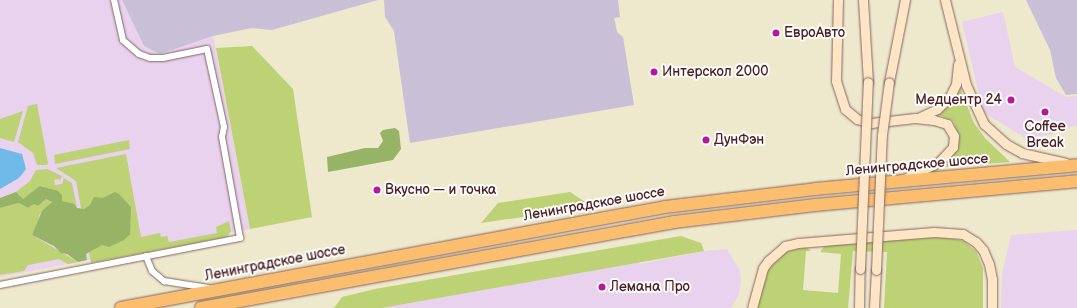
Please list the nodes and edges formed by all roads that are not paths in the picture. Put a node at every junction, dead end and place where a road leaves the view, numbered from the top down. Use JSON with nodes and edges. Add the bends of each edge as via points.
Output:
{"nodes":[{"id":1,"x":114,"y":0,"type":"edge"},
{"id":2,"x":838,"y":0,"type":"edge"},
{"id":3,"x":864,"y":0,"type":"edge"},
{"id":4,"x":905,"y":0,"type":"edge"},
{"id":5,"x":945,"y":0,"type":"edge"},
{"id":6,"x":958,"y":54,"type":"junction"},
{"id":7,"x":915,"y":118,"type":"junction"},
{"id":8,"x":1077,"y":165,"type":"edge"},
{"id":9,"x":1077,"y":181,"type":"edge"},
{"id":10,"x":895,"y":182,"type":"junction"},
{"id":11,"x":146,"y":256,"type":"junction"},
{"id":12,"x":0,"y":285,"type":"edge"},
{"id":13,"x":219,"y":289,"type":"junction"},
{"id":14,"x":121,"y":308,"type":"edge"},
{"id":15,"x":201,"y":308,"type":"edge"},
{"id":16,"x":752,"y":308,"type":"edge"},
{"id":17,"x":859,"y":308,"type":"edge"},
{"id":18,"x":874,"y":308,"type":"edge"},
{"id":19,"x":992,"y":308,"type":"edge"}],
"edges":[{"from":1,"to":11,"type":"street","via":[[123,40],[139,54],[150,58],[163,58],[207,49],[224,127],[222,137],[240,238]]},
{"from":2,"to":7,"type":"street","via":[[836,81],[845,109],[857,119],[871,123]]},
{"from":3,"to":17,"type":"street","bridge":true,"via":[[868,82]]},
{"from":4,"to":18,"type":"street","bridge":true,"via":[[889,82],[882,135]]},
{"from":5,"to":6,"type":"street"},
{"from":6,"to":7,"type":"street","via":[[956,84],[949,98],[937,109]]},
{"from":6,"to":8,"type":"street","via":[[976,112],[993,135],[1022,153]]},
{"from":7,"to":10,"type":"street","via":[[947,124],[954,136],[953,147],[939,162]]},
{"from":8,"to":10,"type":"highway","name":"Ленинградское шоссе"},
{"from":9,"to":15,"type":"highway","via":[[815,205],[674,222]]},
{"from":10,"to":13,"type":"highway","name":"Ленинградское шоссе","via":[[734,198],[630,212]]},
{"from":11,"to":12,"type":"street"},
{"from":11,"to":13,"type":"street","via":[[152,271],[164,281]]},
{"from":13,"to":14,"type":"highway","name":"Ленинградское шоссе"},
{"from":16,"to":19,"type":"street","via":[[763,268],[768,260],[785,246],[798,242],[934,232],[963,234],[983,250],[992,279]]}]}
